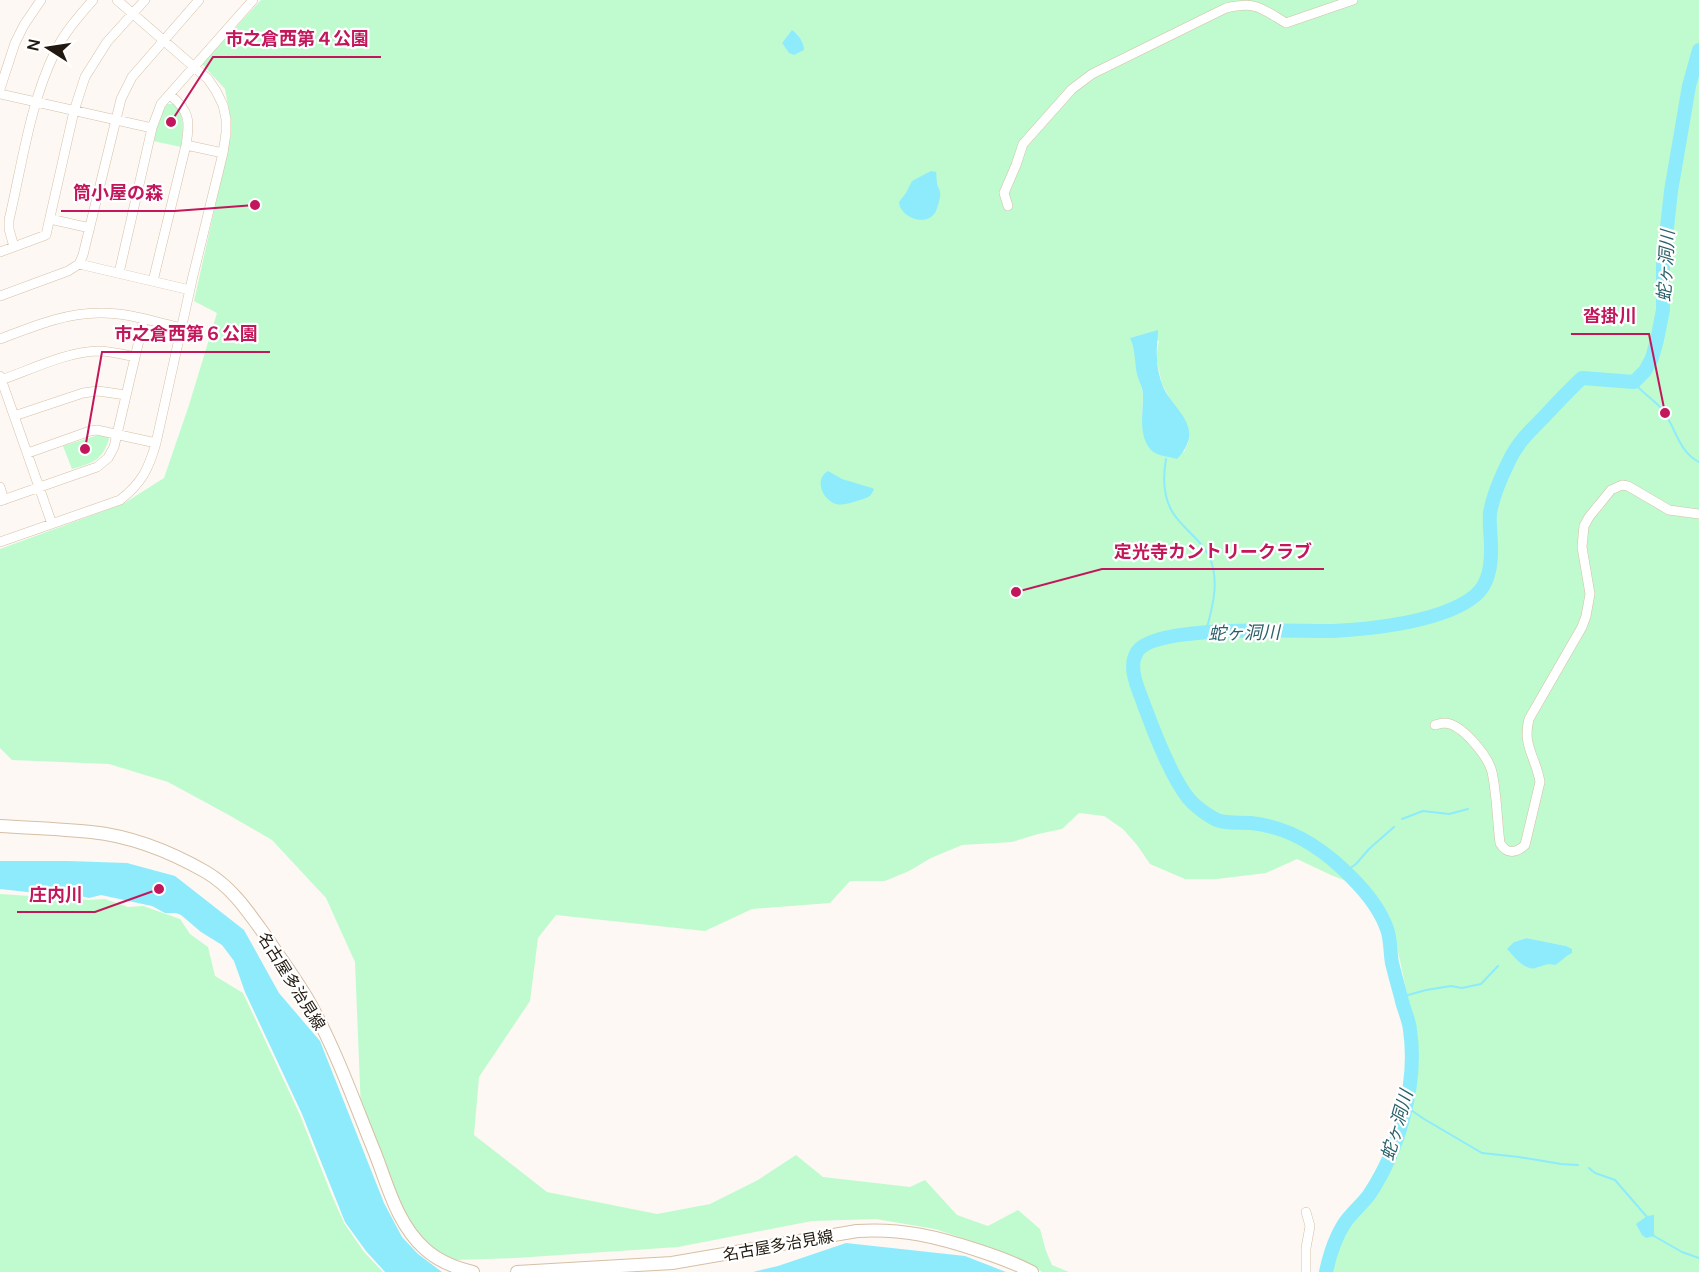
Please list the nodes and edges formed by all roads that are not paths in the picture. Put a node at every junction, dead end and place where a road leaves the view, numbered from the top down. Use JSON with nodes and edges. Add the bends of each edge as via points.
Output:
{"nodes":[{"id":1,"x":41,"y":0,"type":"edge"},
{"id":2,"x":93,"y":0,"type":"edge"},
{"id":3,"x":117,"y":0,"type":"edge"},
{"id":4,"x":145,"y":0,"type":"edge"},
{"id":5,"x":199,"y":0,"type":"edge"},
{"id":6,"x":253,"y":0,"type":"edge"},
{"id":7,"x":1353,"y":0,"type":"edge"},
{"id":8,"x":133,"y":14,"type":"junction"},
{"id":9,"x":163,"y":41,"type":"junction"},
{"id":10,"x":194,"y":68,"type":"junction"},
{"id":11,"x":0,"y":89,"type":"edge"},
{"id":12,"x":0,"y":94,"type":"edge"},
{"id":13,"x":170,"y":95,"type":"junction"},
{"id":14,"x":36,"y":102,"type":"junction"},
{"id":15,"x":74,"y":111,"type":"junction"},
{"id":16,"x":115,"y":120,"type":"junction"},
{"id":17,"x":152,"y":128,"type":"junction"},
{"id":18,"x":186,"y":145,"type":"junction"},
{"id":19,"x":223,"y":153,"type":"junction"},
{"id":20,"x":1008,"y":206,"type":"dead end"},
{"id":21,"x":50,"y":219,"type":"junction"},
{"id":22,"x":90,"y":228,"type":"junction"},
{"id":23,"x":14,"y":247,"type":"junction"},
{"id":24,"x":0,"y":252,"type":"edge"},
{"id":25,"x":79,"y":264,"type":"junction"},
{"id":26,"x":119,"y":273,"type":"junction"},
{"id":27,"x":153,"y":281,"type":"junction"},
{"id":28,"x":190,"y":290,"type":"junction"},
{"id":29,"x":0,"y":296,"type":"edge"},
{"id":30,"x":144,"y":319,"type":"junction"},
{"id":31,"x":182,"y":328,"type":"junction"},
{"id":32,"x":0,"y":339,"type":"edge"},
{"id":33,"x":135,"y":357,"type":"junction"},
{"id":34,"x":1,"y":378,"type":"edge"},
{"id":35,"x":126,"y":395,"type":"junction"},
{"id":36,"x":14,"y":416,"type":"junction"},
{"id":37,"x":117,"y":434,"type":"junction"},
{"id":38,"x":156,"y":442,"type":"junction"},
{"id":39,"x":28,"y":453,"type":"junction"},
{"id":40,"x":0,"y":487,"type":"edge"},
{"id":41,"x":40,"y":488,"type":"junction"},
{"id":42,"x":2,"y":500,"type":"edge"},
{"id":43,"x":1699,"y":514,"type":"edge"},
{"id":44,"x":52,"y":524,"type":"junction"},
{"id":45,"x":0,"y":542,"type":"edge"},
{"id":46,"x":1435,"y":725,"type":"dead end"},
{"id":47,"x":0,"y":826,"type":"edge"},
{"id":48,"x":1306,"y":1212,"type":"dead end"},
{"id":49,"x":473,"y":1272,"type":"edge"},
{"id":50,"x":517,"y":1272,"type":"edge"},
{"id":51,"x":1032,"y":1272,"type":"edge"},
{"id":52,"x":1306,"y":1272,"type":"edge"}],
"edges":[{"from":1,"to":11,"type":"street","via":[[15,43]]},
{"from":2,"to":14,"type":"street","via":[[56,50]]},
{"from":3,"to":8,"type":"street"},
{"from":4,"to":8,"type":"street"},
{"from":5,"to":9,"type":"street"},
{"from":6,"to":10,"type":"street"},
{"from":7,"to":20,"type":"street","via":[[1286,23],[1253,5],[1226,8],[1092,74],[1072,89],[1023,144],[1004,193]]},
{"from":8,"to":9,"type":"street"},
{"from":8,"to":15,"type":"street","via":[[94,61]]},
{"from":9,"to":10,"type":"street"},
{"from":9,"to":16,"type":"street","via":[[132,77]]},
{"from":10,"to":13,"type":"street"},
{"from":10,"to":19,"type":"street","via":[[208,79],[223,105]]},
{"from":12,"to":14,"type":"street"},
{"from":13,"to":17,"type":"street","via":[[161,104]]},
{"from":13,"to":18,"type":"street","via":[[186,113]]},
{"from":14,"to":15,"type":"street"},
{"from":14,"to":23,"type":"street","via":[[9,220]]},
{"from":15,"to":16,"type":"street"},
{"from":15,"to":21,"type":"street"},
{"from":16,"to":17,"type":"street"},
{"from":16,"to":22,"type":"street"},
{"from":17,"to":26,"type":"street"},
{"from":18,"to":19,"type":"street"},
{"from":18,"to":27,"type":"street"},
{"from":19,"to":28,"type":"street"},
{"from":21,"to":22,"type":"street"},
{"from":21,"to":23,"type":"street","via":[[46,235]]},
{"from":22,"to":25,"type":"street"},
{"from":23,"to":24,"type":"street"},
{"from":25,"to":26,"type":"street"},
{"from":25,"to":29,"type":"street"},
{"from":26,"to":27,"type":"street"},
{"from":27,"to":28,"type":"street"},
{"from":28,"to":31,"type":"street"},
{"from":30,"to":31,"type":"street"},
{"from":30,"to":32,"type":"street","via":[[102,312],[75,314]]},
{"from":30,"to":33,"type":"street"},
{"from":31,"to":38,"type":"street"},
{"from":33,"to":34,"type":"street","via":[[86,352]]},
{"from":33,"to":35,"type":"street"},
{"from":34,"to":36,"type":"street"},
{"from":35,"to":36,"type":"street","via":[[83,393]]},
{"from":35,"to":37,"type":"street"},
{"from":36,"to":39,"type":"street"},
{"from":37,"to":38,"type":"street"},
{"from":37,"to":39,"type":"street","via":[[90,431]]},
{"from":37,"to":41,"type":"street","via":[[108,458],[97,467]]},
{"from":38,"to":44,"type":"street","via":[[148,468],[120,500]]},
{"from":39,"to":41,"type":"street"},
{"from":40,"to":42,"type":"street"},
{"from":41,"to":42,"type":"street"},
{"from":41,"to":44,"type":"street"},
{"from":43,"to":46,"type":"street","via":[[1669,510],[1622,485],[1611,490],[1584,526],[1582,547],[1589,603],[1582,627],[1529,719],[1527,745],[1540,782],[1525,845],[1518,851],[1503,848],[1500,843],[1492,772],[1483,755],[1461,730],[1443,723]]},
{"from":44,"to":45,"type":"street"},
{"from":47,"to":49,"type":"main road","name":"名古屋多治見線","via":[[121,837],[167,852],[207,873],[232,892],[293,977],[322,1026],[405,1224],[434,1256]]},
{"from":48,"to":52,"type":"street","via":[[1310,1226]]},
{"from":50,"to":51,"type":"main road","name":"名古屋多治見線","via":[[672,1263],[857,1231],[886,1230],[954,1243]]}]}
